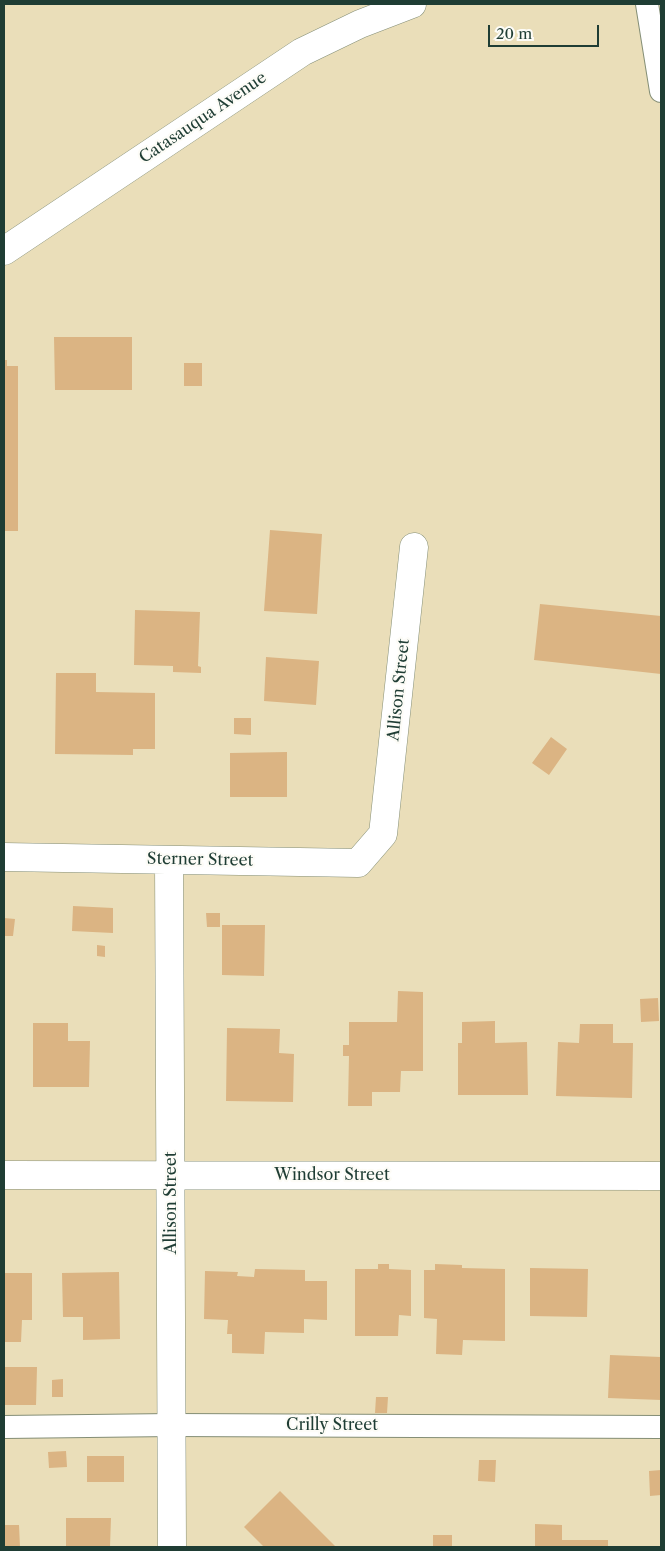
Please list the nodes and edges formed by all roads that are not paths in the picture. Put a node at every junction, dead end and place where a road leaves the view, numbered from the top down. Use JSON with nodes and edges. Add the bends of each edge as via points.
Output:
{"nodes":[{"id":1,"x":412,"y":4,"type":"edge"},
{"id":2,"x":647,"y":4,"type":"edge"},
{"id":3,"x":661,"y":91,"type":"edge"},
{"id":4,"x":4,"y":251,"type":"edge"},
{"id":5,"x":414,"y":547,"type":"dead end"},
{"id":6,"x":383,"y":834,"type":"joint"},
{"id":7,"x":4,"y":857,"type":"edge"},
{"id":8,"x":168,"y":860,"type":"junction"},
{"id":9,"x":4,"y":1175,"type":"edge"},
{"id":10,"x":171,"y":1175,"type":"junction"},
{"id":11,"x":661,"y":1176,"type":"edge"},
{"id":12,"x":172,"y":1425,"type":"junction"},
{"id":13,"x":4,"y":1427,"type":"edge"},
{"id":14,"x":661,"y":1427,"type":"edge"},
{"id":15,"x":172,"y":1547,"type":"edge"}],
"edges":[{"from":1,"to":4,"type":"street","name":"Catasauqua Avenue","via":[[302,52]]},
{"from":2,"to":3,"type":"lane"},
{"from":5,"to":6,"type":"street","name":"Allison Street"},
{"from":6,"to":8,"type":"street","name":"Sterner Street","via":[[358,863]]},
{"from":7,"to":8,"type":"street","name":"Sterner Street"},
{"from":8,"to":10,"type":"street","name":"Allison Street"},
{"from":9,"to":10,"type":"street","name":"Windsor Street"},
{"from":10,"to":11,"type":"street","name":"Windsor Street"},
{"from":10,"to":12,"type":"street","name":"Allison Street"},
{"from":12,"to":13,"type":"lane","name":"Crilly Street"},
{"from":12,"to":14,"type":"lane","name":"Crilly Street"},
{"from":12,"to":15,"type":"street","name":"Allison Street"}]}
